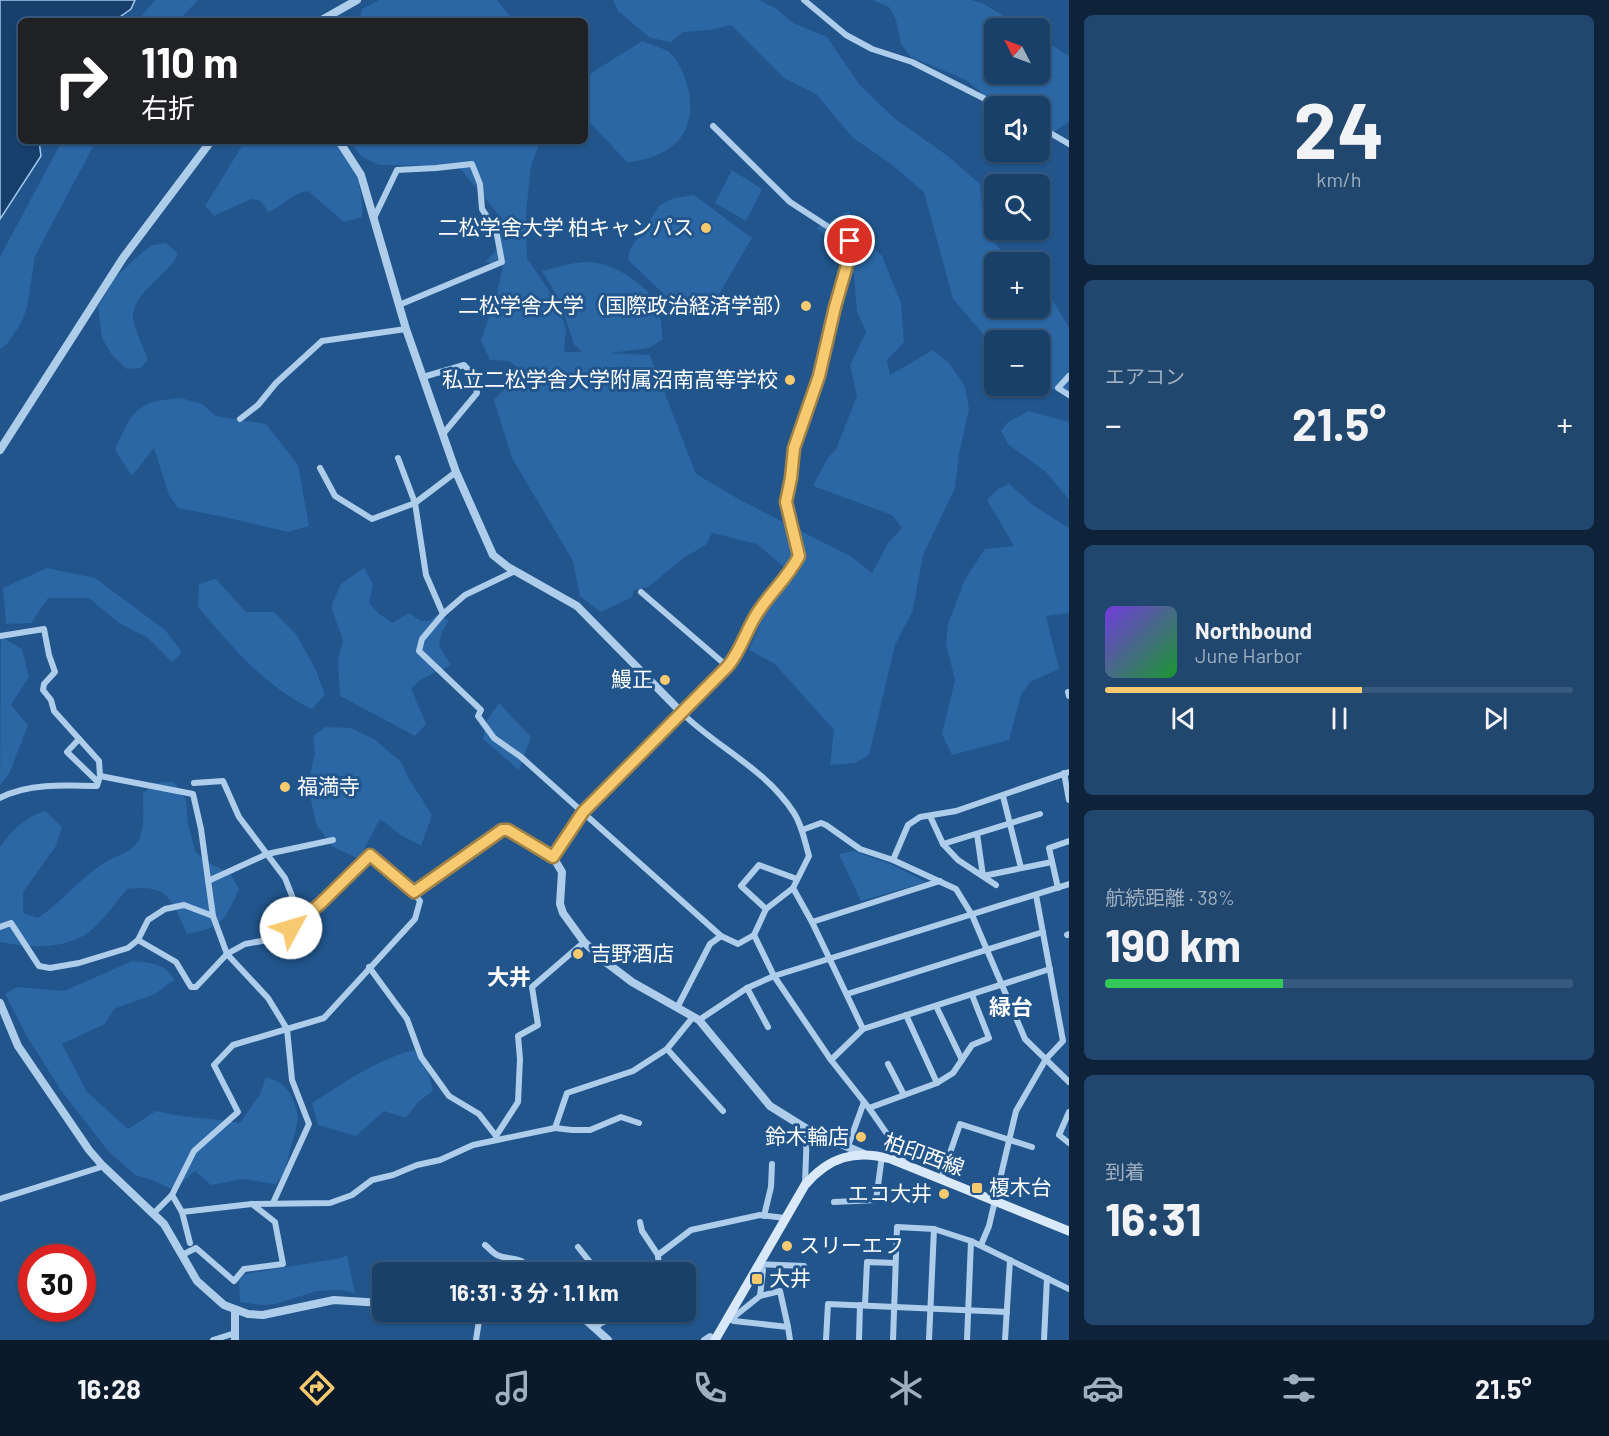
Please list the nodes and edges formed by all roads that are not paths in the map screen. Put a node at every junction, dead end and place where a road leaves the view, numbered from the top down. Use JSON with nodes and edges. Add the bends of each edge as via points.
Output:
{"nodes":[{"id":1,"x":357,"y":0,"type":"edge"},
{"id":2,"x":804,"y":0,"type":"edge"},
{"id":3,"x":325,"y":18,"type":"edge"},
{"id":4,"x":984,"y":98,"type":"edge"},
{"id":5,"x":713,"y":126,"type":"dead end"},
{"id":6,"x":1050,"y":133,"type":"edge"},
{"id":7,"x":209,"y":144,"type":"edge"},
{"id":8,"x":341,"y":144,"type":"edge"},
{"id":9,"x":1069,"y":144,"type":"edge"},
{"id":10,"x":374,"y":218,"type":"junction"},
{"id":11,"x":399,"y":305,"type":"junction"},
{"id":12,"x":406,"y":329,"type":"junction"},
{"id":13,"x":1069,"y":376,"type":"edge"},
{"id":14,"x":423,"y":377,"type":"junction"},
{"id":15,"x":1069,"y":395,"type":"edge"},
{"id":16,"x":240,"y":419,"type":"dead end"},
{"id":17,"x":443,"y":434,"type":"junction"},
{"id":18,"x":0,"y":450,"type":"edge"},
{"id":19,"x":398,"y":458,"type":"dead end"},
{"id":20,"x":320,"y":468,"type":"dead end"},
{"id":21,"x":456,"y":472,"type":"junction"},
{"id":22,"x":415,"y":503,"type":"junction"},
{"id":23,"x":515,"y":571,"type":"junction"},
{"id":24,"x":641,"y":592,"type":"dead end"},
{"id":25,"x":442,"y":614,"type":"junction"},
{"id":26,"x":0,"y":636,"type":"edge"},
{"id":27,"x":728,"y":666,"type":"junction"},
{"id":28,"x":681,"y":712,"type":"junction"},
{"id":29,"x":79,"y":739,"type":"junction"},
{"id":30,"x":1066,"y":772,"type":"edge"},
{"id":31,"x":99,"y":779,"type":"junction"},
{"id":32,"x":194,"y":783,"type":"dead end"},
{"id":33,"x":1003,"y":796,"type":"junction"},
{"id":34,"x":0,"y":798,"type":"edge"},
{"id":35,"x":1069,"y":800,"type":"edge"},
{"id":36,"x":583,"y":812,"type":"junction"},
{"id":37,"x":1040,"y":814,"type":"dead end"},
{"id":38,"x":930,"y":816,"type":"junction"},
{"id":39,"x":1010,"y":823,"type":"junction"},
{"id":40,"x":801,"y":830,"type":"junction"},
{"id":41,"x":977,"y":834,"type":"junction"},
{"id":42,"x":333,"y":840,"type":"dead end"},
{"id":43,"x":1069,"y":841,"type":"edge"},
{"id":44,"x":943,"y":844,"type":"junction"},
{"id":45,"x":267,"y":854,"type":"junction"},
{"id":46,"x":553,"y":857,"type":"junction"},
{"id":47,"x":893,"y":860,"type":"junction"},
{"id":48,"x":1052,"y":862,"type":"junction"},
{"id":49,"x":1021,"y":868,"type":"junction"},
{"id":50,"x":983,"y":876,"type":"junction"},
{"id":51,"x":797,"y":879,"type":"junction"},
{"id":52,"x":208,"y":881,"type":"junction"},
{"id":53,"x":940,"y":881,"type":"junction"},
{"id":54,"x":1069,"y":884,"type":"edge"},
{"id":55,"x":996,"y":885,"type":"dead end"},
{"id":56,"x":793,"y":888,"type":"junction"},
{"id":57,"x":1058,"y":888,"type":"junction"},
{"id":58,"x":414,"y":892,"type":"junction"},
{"id":59,"x":1036,"y":895,"type":"junction"},
{"id":60,"x":766,"y":909,"type":"junction"},
{"id":61,"x":972,"y":915,"type":"junction"},
{"id":62,"x":213,"y":916,"type":"junction"},
{"id":63,"x":304,"y":917,"type":"junction"},
{"id":64,"x":812,"y":922,"type":"junction"},
{"id":65,"x":0,"y":927,"type":"edge"},
{"id":66,"x":1043,"y":932,"type":"junction"},
{"id":67,"x":754,"y":935,"type":"junction"},
{"id":68,"x":721,"y":936,"type":"junction"},
{"id":69,"x":138,"y":940,"type":"junction"},
{"id":70,"x":584,"y":942,"type":"junction"},
{"id":71,"x":987,"y":949,"type":"junction"},
{"id":72,"x":227,"y":954,"type":"junction"},
{"id":73,"x":830,"y":960,"type":"junction"},
{"id":74,"x":369,"y":967,"type":"junction"},
{"id":75,"x":1050,"y":969,"type":"junction"},
{"id":76,"x":774,"y":976,"type":"junction"},
{"id":77,"x":1002,"y":984,"type":"junction"},
{"id":78,"x":747,"y":988,"type":"junction"},
{"id":79,"x":847,"y":994,"type":"junction"},
{"id":80,"x":972,"y":995,"type":"junction"},
{"id":81,"x":0,"y":1003,"type":"edge"},
{"id":82,"x":678,"y":1006,"type":"junction"},
{"id":83,"x":936,"y":1006,"type":"junction"},
{"id":84,"x":906,"y":1015,"type":"junction"},
{"id":85,"x":696,"y":1018,"type":"junction"},
{"id":86,"x":768,"y":1027,"type":"dead end"},
{"id":87,"x":287,"y":1029,"type":"junction"},
{"id":88,"x":863,"y":1029,"type":"junction"},
{"id":89,"x":667,"y":1049,"type":"junction"},
{"id":90,"x":1046,"y":1059,"type":"junction"},
{"id":91,"x":831,"y":1060,"type":"junction"},
{"id":92,"x":962,"y":1060,"type":"junction"},
{"id":93,"x":888,"y":1064,"type":"dead end"},
{"id":94,"x":1069,"y":1082,"type":"edge"},
{"id":95,"x":937,"y":1083,"type":"junction"},
{"id":96,"x":904,"y":1095,"type":"junction"},
{"id":97,"x":864,"y":1102,"type":"junction"},
{"id":98,"x":869,"y":1108,"type":"junction"},
{"id":99,"x":723,"y":1111,"type":"dead end"},
{"id":100,"x":1069,"y":1112,"type":"edge"},
{"id":101,"x":639,"y":1123,"type":"dead end"},
{"id":102,"x":555,"y":1128,"type":"junction"},
{"id":103,"x":807,"y":1129,"type":"junction"},
{"id":104,"x":496,"y":1138,"type":"junction"},
{"id":105,"x":1009,"y":1141,"type":"junction"},
{"id":106,"x":1069,"y":1143,"type":"edge"},
{"id":107,"x":848,"y":1146,"type":"junction"},
{"id":108,"x":1032,"y":1147,"type":"dead end"},
{"id":109,"x":864,"y":1154,"type":"junction"},
{"id":110,"x":882,"y":1156,"type":"junction"},
{"id":111,"x":904,"y":1163,"type":"junction"},
{"id":112,"x":771,"y":1164,"type":"dead end"},
{"id":113,"x":102,"y":1165,"type":"junction"},
{"id":114,"x":941,"y":1179,"type":"junction"},
{"id":115,"x":805,"y":1185,"type":"junction"},
{"id":116,"x":172,"y":1195,"type":"junction"},
{"id":117,"x":0,"y":1199,"type":"edge"},
{"id":118,"x":995,"y":1201,"type":"junction"},
{"id":119,"x":834,"y":1202,"type":"dead end"},
{"id":120,"x":273,"y":1203,"type":"junction"},
{"id":121,"x":252,"y":1204,"type":"junction"},
{"id":122,"x":182,"y":1212,"type":"junction"},
{"id":123,"x":154,"y":1213,"type":"junction"},
{"id":124,"x":764,"y":1216,"type":"junction"},
{"id":125,"x":785,"y":1218,"type":"junction"},
{"id":126,"x":640,"y":1222,"type":"dead end"},
{"id":127,"x":934,"y":1229,"type":"junction"},
{"id":128,"x":1069,"y":1231,"type":"edge"},
{"id":129,"x":971,"y":1241,"type":"junction"},
{"id":130,"x":190,"y":1243,"type":"dead end"},
{"id":131,"x":485,"y":1245,"type":"dead end"},
{"id":132,"x":981,"y":1245,"type":"junction"},
{"id":133,"x":578,"y":1247,"type":"dead end"},
{"id":134,"x":182,"y":1255,"type":"junction"},
{"id":135,"x":658,"y":1255,"type":"junction"},
{"id":136,"x":1010,"y":1260,"type":"junction"},
{"id":137,"x":522,"y":1262,"type":"edge"},
{"id":138,"x":590,"y":1262,"type":"edge"},
{"id":139,"x":658,"y":1262,"type":"edge"},
{"id":140,"x":896,"y":1263,"type":"junction"},
{"id":141,"x":759,"y":1264,"type":"junction"},
{"id":142,"x":804,"y":1266,"type":"dead end"},
{"id":143,"x":1047,"y":1278,"type":"junction"},
{"id":144,"x":1069,"y":1289,"type":"edge"},
{"id":145,"x":760,"y":1296,"type":"junction"},
{"id":146,"x":372,"y":1302,"type":"edge"},
{"id":147,"x":863,"y":1305,"type":"junction"},
{"id":148,"x":894,"y":1306,"type":"junction"},
{"id":149,"x":930,"y":1308,"type":"junction"},
{"id":150,"x":235,"y":1310,"type":"junction"},
{"id":151,"x":969,"y":1310,"type":"junction"},
{"id":152,"x":1007,"y":1312,"type":"junction"},
{"id":153,"x":731,"y":1319,"type":"junction"},
{"id":154,"x":479,"y":1322,"type":"edge"},
{"id":155,"x":587,"y":1322,"type":"edge"},
{"id":156,"x":604,"y":1322,"type":"edge"},
{"id":157,"x":788,"y":1327,"type":"junction"},
{"id":158,"x":596,"y":1328,"type":"junction"},
{"id":159,"x":235,"y":1337,"type":"edge"},
{"id":160,"x":213,"y":1340,"type":"edge"},
{"id":161,"x":476,"y":1340,"type":"edge"},
{"id":162,"x":608,"y":1340,"type":"edge"},
{"id":163,"x":704,"y":1340,"type":"edge"},
{"id":164,"x":716,"y":1340,"type":"edge"},
{"id":165,"x":790,"y":1340,"type":"edge"},
{"id":166,"x":826,"y":1340,"type":"edge"},
{"id":167,"x":859,"y":1340,"type":"edge"},
{"id":168,"x":892,"y":1340,"type":"edge"},
{"id":169,"x":929,"y":1340,"type":"edge"},
{"id":170,"x":967,"y":1340,"type":"edge"},
{"id":171,"x":1005,"y":1340,"type":"edge"},
{"id":172,"x":1044,"y":1340,"type":"edge"}],
"edges":[{"from":1,"to":3,"type":"street"},
{"from":2,"to":4,"type":"street","via":[[846,35],[872,49],[912,62]]},
{"from":5,"to":27,"type":"street","via":[[790,202],[850,241],[851,251],[819,376],[794,448],[786,502],[799,556],[759,610]]},
{"from":6,"to":9,"type":"street"},
{"from":7,"to":18,"type":"street","via":[[123,258]]},
{"from":8,"to":10,"type":"street","via":[[361,175]]},
{"from":10,"to":11,"type":"street"},
{"from":10,"to":11,"type":"street","via":[[397,170],[472,164],[480,184],[482,208],[496,230],[502,262]]},
{"from":11,"to":12,"type":"street"},
{"from":12,"to":14,"type":"street"},
{"from":12,"to":16,"type":"street","via":[[322,340]]},
{"from":13,"to":15,"type":"street","via":[[1058,388]]},
{"from":14,"to":17,"type":"street"},
{"from":14,"to":17,"type":"street","via":[[464,365],[474,376],[477,393]]},
{"from":17,"to":21,"type":"street"},
{"from":19,"to":22,"type":"street"},
{"from":20,"to":22,"type":"street","via":[[335,496],[372,519]]},
{"from":21,"to":22,"type":"street"},
{"from":21,"to":23,"type":"street","via":[[493,555]]},
{"from":22,"to":25,"type":"street","via":[[426,575]]},
{"from":23,"to":25,"type":"street","via":[[465,595]]},
{"from":23,"to":28,"type":"street","via":[[577,606]]},
{"from":24,"to":27,"type":"street"},
{"from":25,"to":36,"type":"street","via":[[422,639],[419,651],[481,710],[478,716],[494,738]]},
{"from":26,"to":29,"type":"street","via":[[44,629],[55,672],[43,690],[54,711]]},
{"from":27,"to":28,"type":"street"},
{"from":28,"to":36,"type":"street"},
{"from":28,"to":40,"type":"street","via":[[770,782],[796,814]]},
{"from":29,"to":31,"type":"street","via":[[99,761]]},
{"from":29,"to":31,"type":"street","via":[[67,752]]},
{"from":30,"to":33,"type":"street"},
{"from":30,"to":35,"type":"street"},
{"from":31,"to":34,"type":"street","via":[[97,786],[59,784]]},
{"from":31,"to":52,"type":"street","via":[[194,794]]},
{"from":32,"to":45,"type":"street","via":[[223,782],[239,817]]},
{"from":33,"to":38,"type":"street"},
{"from":33,"to":39,"type":"street"},
{"from":36,"to":46,"type":"street"},
{"from":36,"to":68,"type":"street"},
{"from":37,"to":39,"type":"street"},
{"from":38,"to":44,"type":"street"},
{"from":38,"to":47,"type":"street","via":[[908,825]]},
{"from":39,"to":41,"type":"street"},
{"from":39,"to":49,"type":"street"},
{"from":40,"to":47,"type":"street","via":[[822,823],[860,849]]},
{"from":40,"to":51,"type":"street","via":[[809,856]]},
{"from":41,"to":44,"type":"street"},
{"from":41,"to":50,"type":"street"},
{"from":42,"to":45,"type":"street"},
{"from":43,"to":48,"type":"street","via":[[1049,848]]},
{"from":44,"to":50,"type":"street","via":[[958,860]]},
{"from":45,"to":52,"type":"street"},
{"from":45,"to":63,"type":"street","via":[[285,878]]},
{"from":46,"to":58,"type":"street","via":[[502,830]]},
{"from":46,"to":70,"type":"street","via":[[562,872],[563,913]]},
{"from":47,"to":53,"type":"street"},
{"from":48,"to":49,"type":"street"},
{"from":48,"to":57,"type":"street"},
{"from":49,"to":50,"type":"street"},
{"from":50,"to":55,"type":"street"},
{"from":51,"to":56,"type":"street"},
{"from":51,"to":60,"type":"street","via":[[759,866],[741,886]]},
{"from":52,"to":62,"type":"street"},
{"from":53,"to":61,"type":"street","via":[[956,889]]},
{"from":53,"to":64,"type":"street"},
{"from":54,"to":57,"type":"street"},
{"from":56,"to":60,"type":"street"},
{"from":56,"to":64,"type":"street"},
{"from":57,"to":59,"type":"street"},
{"from":58,"to":63,"type":"street","via":[[370,855]]},
{"from":58,"to":74,"type":"street","via":[[420,901],[415,918]]},
{"from":59,"to":61,"type":"street"},
{"from":59,"to":66,"type":"street"},
{"from":60,"to":67,"type":"street"},
{"from":61,"to":71,"type":"street"},
{"from":61,"to":73,"type":"street"},
{"from":62,"to":69,"type":"street","via":[[184,905],[165,909],[148,920]]},
{"from":62,"to":72,"type":"street"},
{"from":63,"to":72,"type":"street","via":[[279,938],[245,944]]},
{"from":64,"to":73,"type":"street"},
{"from":65,"to":69,"type":"street","via":[[11,923],[39,966],[50,968],[128,948]]},
{"from":66,"to":71,"type":"street"},
{"from":66,"to":75,"type":"street"},
{"from":67,"to":68,"type":"street","via":[[738,944]]},
{"from":67,"to":76,"type":"street"},
{"from":68,"to":82,"type":"street","via":[[710,944]]},
{"from":69,"to":72,"type":"street","via":[[176,962],[191,987],[196,987]]},
{"from":70,"to":82,"type":"street","via":[[632,982]]},
{"from":70,"to":104,"type":"street","via":[[532,987],[538,1025],[518,1036],[518,1102]]},
{"from":71,"to":77,"type":"street"},
{"from":71,"to":79,"type":"street"},
{"from":72,"to":87,"type":"street","via":[[268,998]]},
{"from":73,"to":76,"type":"street"},
{"from":73,"to":79,"type":"street"},
{"from":74,"to":87,"type":"street","via":[[324,1017]]},
{"from":74,"to":104,"type":"street","via":[[407,1019],[421,1057],[449,1096],[479,1114]]},
{"from":75,"to":77,"type":"street"},
{"from":75,"to":90,"type":"street","via":[[1063,1041]]},
{"from":76,"to":78,"type":"street"},
{"from":76,"to":91,"type":"street"},
{"from":77,"to":80,"type":"street"},
{"from":77,"to":90,"type":"street","via":[[1025,1039]]},
{"from":78,"to":85,"type":"street"},
{"from":78,"to":86,"type":"street"},
{"from":79,"to":88,"type":"street"},
{"from":80,"to":83,"type":"street"},
{"from":80,"to":92,"type":"street","via":[[989,1038],[972,1045]]},
{"from":81,"to":113,"type":"street","via":[[18,1046]]},
{"from":82,"to":85,"type":"street"},
{"from":83,"to":84,"type":"street"},
{"from":83,"to":92,"type":"street"},
{"from":84,"to":88,"type":"street"},
{"from":84,"to":95,"type":"street"},
{"from":85,"to":89,"type":"street"},
{"from":85,"to":103,"type":"street","via":[[770,1106]]},
{"from":87,"to":116,"type":"street","via":[[234,1046],[214,1065],[238,1112],[194,1150]]},
{"from":87,"to":120,"type":"street","via":[[292,1080],[309,1124]]},
{"from":88,"to":91,"type":"street"},
{"from":89,"to":99,"type":"street"},
{"from":89,"to":102,"type":"street","via":[[633,1071],[567,1093]]},
{"from":90,"to":94,"type":"street"},
{"from":90,"to":105,"type":"street","via":[[1016,1111]]},
{"from":91,"to":97,"type":"street"},
{"from":92,"to":95,"type":"street","via":[[953,1073]]},
{"from":93,"to":96,"type":"street"},
{"from":95,"to":96,"type":"street"},
{"from":96,"to":98,"type":"street"},
{"from":97,"to":98,"type":"street"},
{"from":97,"to":107,"type":"street"},
{"from":98,"to":111,"type":"street"},
{"from":100,"to":106,"type":"street","via":[[1059,1136]]},
{"from":101,"to":102,"type":"street","via":[[621,1117],[590,1130]]},
{"from":102,"to":104,"type":"street"},
{"from":103,"to":107,"type":"street"},
{"from":103,"to":115,"type":"street"},
{"from":104,"to":120,"type":"street","via":[[372,1180],[352,1195],[330,1203]]},
{"from":105,"to":108,"type":"street"},
{"from":105,"to":114,"type":"street","via":[[960,1124]]},
{"from":105,"to":118,"type":"street"},
{"from":107,"to":109,"type":"street"},
{"from":109,"to":110,"type":"main road","name":"柏印西線"},
{"from":109,"to":115,"type":"main road","name":"柏印西線","via":[[827,1164]]},
{"from":110,"to":111,"type":"main road","name":"柏印西線"},
{"from":110,"to":119,"type":"street","via":[[876,1200]]},
{"from":111,"to":114,"type":"main road","name":"柏印西線"},
{"from":112,"to":124,"type":"street","via":[[771,1187]]},
{"from":113,"to":117,"type":"street"},
{"from":113,"to":123,"type":"street"},
{"from":114,"to":118,"type":"main road","name":"柏印西線"},
{"from":115,"to":125,"type":"main road","name":"柏印西線"},
{"from":116,"to":122,"type":"street"},
{"from":116,"to":123,"type":"street"},
{"from":118,"to":128,"type":"main road","name":"柏印西線"},
{"from":118,"to":132,"type":"street"},
{"from":120,"to":121,"type":"street"},
{"from":121,"to":122,"type":"street"},
{"from":121,"to":134,"type":"street","via":[[275,1222],[283,1264],[244,1269],[234,1281],[196,1248]]},
{"from":122,"to":130,"type":"street"},
{"from":123,"to":134,"type":"street"},
{"from":124,"to":125,"type":"street"},
{"from":124,"to":135,"type":"street","via":[[691,1230]]},
{"from":125,"to":141,"type":"main road","name":"柏印西線"},
{"from":126,"to":135,"type":"street"},
{"from":127,"to":129,"type":"street"},
{"from":127,"to":140,"type":"street","via":[[897,1227]]},
{"from":127,"to":149,"type":"street"},
{"from":129,"to":132,"type":"street"},
{"from":129,"to":151,"type":"street"},
{"from":131,"to":137,"type":"street","via":[[497,1255]]},
{"from":132,"to":136,"type":"street"},
{"from":133,"to":138,"type":"street"},
{"from":134,"to":150,"type":"street","via":[[197,1281]]},
{"from":135,"to":139,"type":"street"},
{"from":136,"to":143,"type":"street"},
{"from":136,"to":152,"type":"street"},
{"from":140,"to":147,"type":"street","via":[[867,1262]]},
{"from":140,"to":148,"type":"street"},
{"from":141,"to":142,"type":"street"},
{"from":141,"to":145,"type":"street","via":[[764,1270]]},
{"from":141,"to":153,"type":"main road","name":"柏印西線"},
{"from":143,"to":144,"type":"street"},
{"from":143,"to":172,"type":"street"},
{"from":145,"to":153,"type":"street"},
{"from":145,"to":157,"type":"street","via":[[780,1291]]},
{"from":146,"to":150,"type":"street","via":[[334,1300],[263,1315]]},
{"from":147,"to":148,"type":"street"},
{"from":147,"to":166,"type":"street","via":[[828,1304]]},
{"from":147,"to":167,"type":"street"},
{"from":148,"to":149,"type":"street"},
{"from":148,"to":168,"type":"street"},
{"from":149,"to":151,"type":"street"},
{"from":149,"to":169,"type":"street"},
{"from":150,"to":159,"type":"street"},
{"from":151,"to":152,"type":"street"},
{"from":151,"to":170,"type":"street"},
{"from":152,"to":171,"type":"street"},
{"from":153,"to":157,"type":"street"},
{"from":153,"to":164,"type":"main road","name":"柏印西線"},
{"from":154,"to":161,"type":"street"},
{"from":155,"to":158,"type":"street"},
{"from":156,"to":158,"type":"street"},
{"from":157,"to":165,"type":"street"},
{"from":158,"to":162,"type":"street"},
{"from":159,"to":160,"type":"street"},
{"from":163,"to":164,"type":"street","via":[[710,1336]]}]}
